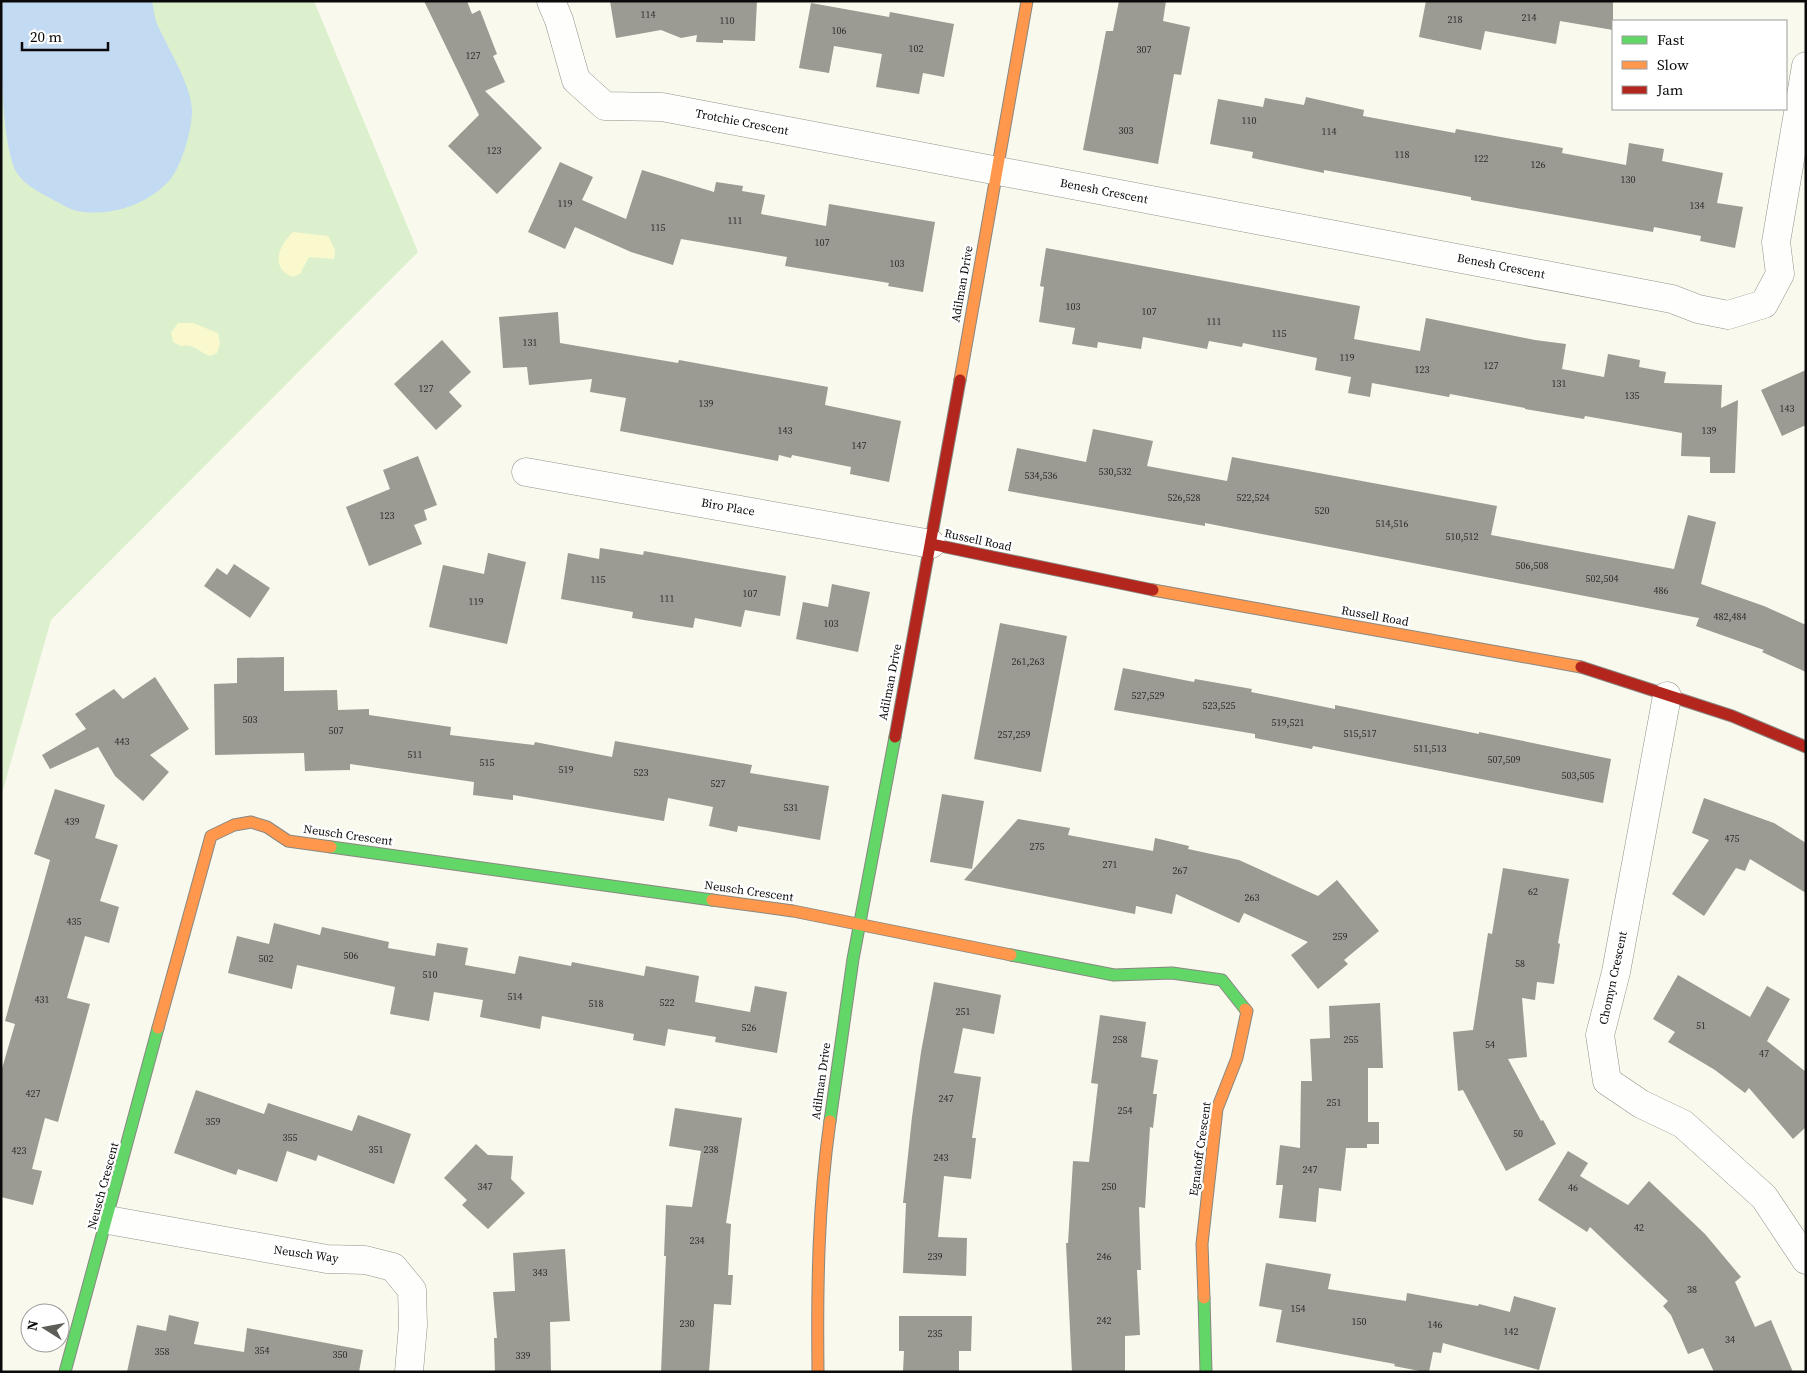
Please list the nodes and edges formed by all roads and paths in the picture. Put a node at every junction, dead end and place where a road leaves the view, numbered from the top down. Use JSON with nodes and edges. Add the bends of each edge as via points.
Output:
{"nodes":[{"id":1,"x":551,"y":1,"type":"edge"},
{"id":2,"x":1027,"y":1,"type":"edge"},
{"id":3,"x":1806,"y":66,"type":"edge"},
{"id":4,"x":996,"y":171,"type":"junction"},
{"id":5,"x":526,"y":472,"type":"dead end"},
{"id":6,"x":931,"y":544,"type":"junction"},
{"id":7,"x":1667,"y":696,"type":"junction"},
{"id":8,"x":1806,"y":747,"type":"edge"},
{"id":9,"x":859,"y":926,"type":"junction"},
{"id":10,"x":108,"y":1220,"type":"junction"},
{"id":11,"x":1806,"y":1260,"type":"edge"},
{"id":12,"x":65,"y":1372,"type":"edge"},
{"id":13,"x":409,"y":1372,"type":"edge"},
{"id":14,"x":818,"y":1372,"type":"edge"},
{"id":15,"x":1206,"y":1372,"type":"edge"}],
"edges":[{"from":1,"to":4,"type":"street","name":"Trotchie Crescent","via":[[576,80],[605,106],[662,107]]},
{"from":2,"to":4,"type":"street","name":"Adilman Drive"},
{"from":3,"to":4,"type":"street","name":"Benesh Crescent","via":[[1776,242],[1780,274],[1764,304],[1728,315],[1672,299]]},
{"from":4,"to":6,"type":"street","name":"Adilman Drive"},
{"from":5,"to":6,"type":"street","name":"Biro Place"},
{"from":6,"to":7,"type":"street","name":"Russell Road","via":[[1111,582],[1580,668]]},
{"from":6,"to":9,"type":"street","name":"Adilman Drive"},
{"from":7,"to":8,"type":"street","name":"Russell Road","via":[[1732,716]]},
{"from":7,"to":11,"type":"street","name":"Chomyn Crescent","via":[[1616,972],[1600,1035],[1607,1081],[1642,1104],[1683,1124],[1764,1197]]},
{"from":9,"to":10,"type":"street","name":"Neusch Crescent","via":[[793,910],[288,841],[263,823],[235,823],[211,836],[200,870]]},
{"from":9,"to":14,"type":"street","name":"Adilman Drive","via":[[827,1140],[817,1279]]},
{"from":9,"to":15,"type":"street","name":"Egnatoff Crescent","via":[[1114,975],[1172,973],[1222,980],[1247,1011],[1237,1058],[1217,1108],[1202,1244]]},
{"from":10,"to":12,"type":"street","name":"Neusch Crescent"},
{"from":10,"to":13,"type":"street","name":"Neusch Way","via":[[327,1259],[365,1260],[393,1267],[412,1290]]}]}
